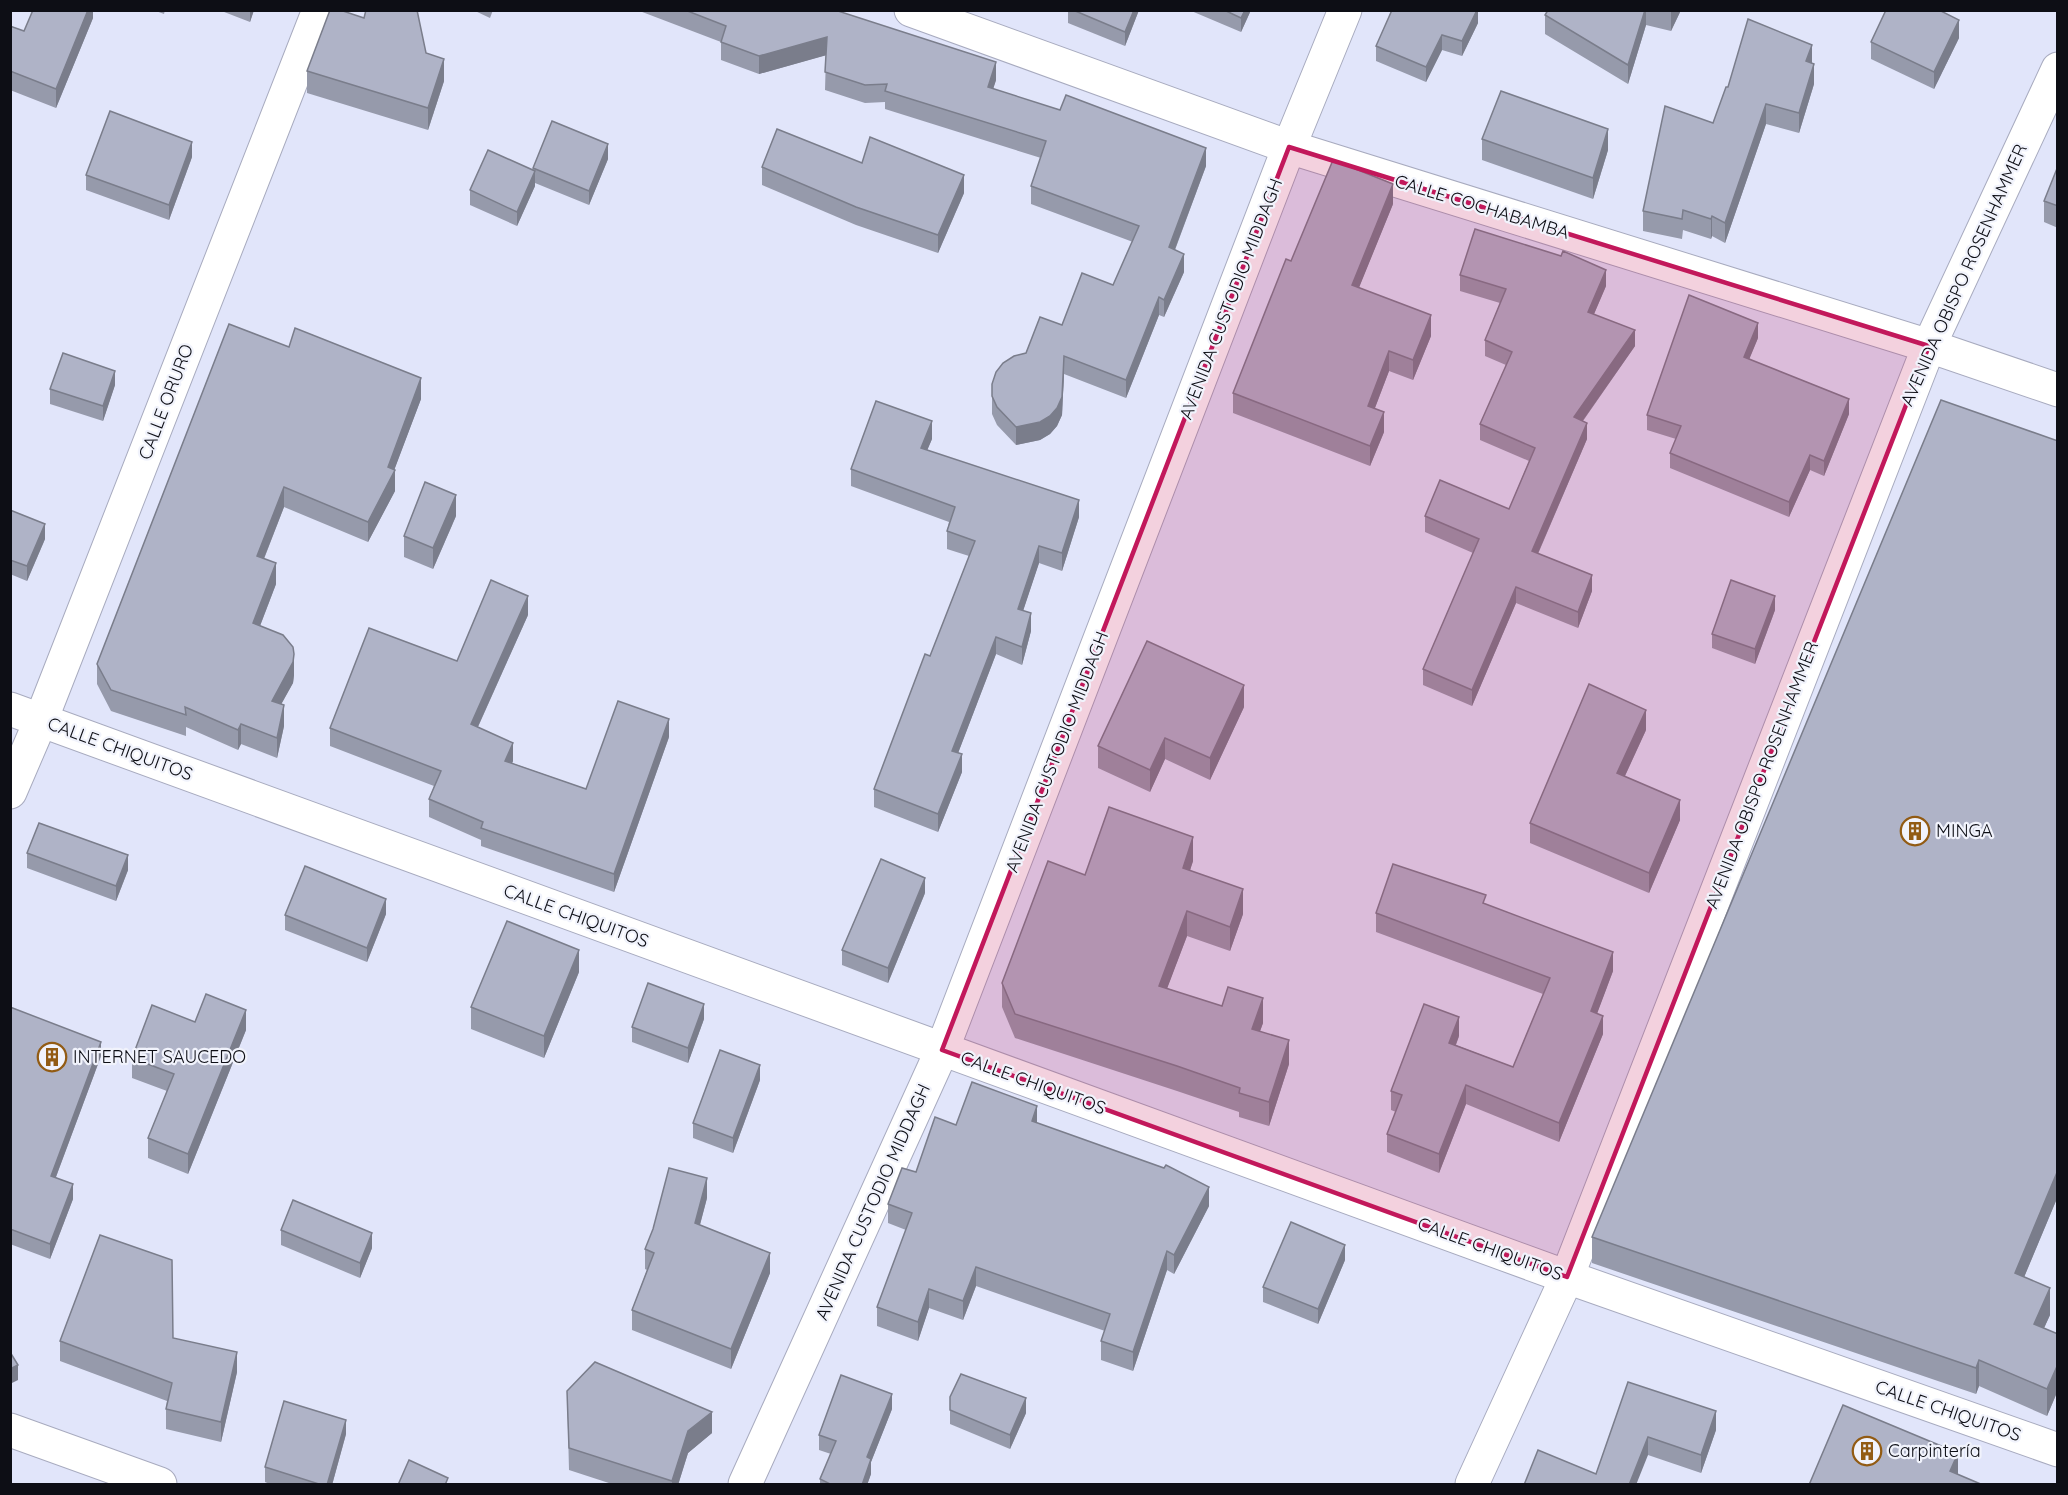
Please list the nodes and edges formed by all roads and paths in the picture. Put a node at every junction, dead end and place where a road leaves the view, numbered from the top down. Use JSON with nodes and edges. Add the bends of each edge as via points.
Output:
{"nodes":[{"id":1,"x":319,"y":10,"type":"edge"},
{"id":2,"x":911,"y":10,"type":"edge"},
{"id":3,"x":1345,"y":10,"type":"edge"},
{"id":4,"x":2058,"y":69,"type":"edge"},
{"id":5,"x":1289,"y":147,"type":"junction"},
{"id":6,"x":1929,"y":346,"type":"junction"},
{"id":7,"x":2058,"y":390,"type":"edge"},
{"id":8,"x":10,"y":709,"type":"edge"},
{"id":9,"x":41,"y":720,"type":"junction"},
{"id":10,"x":10,"y":792,"type":"edge"},
{"id":11,"x":942,"y":1050,"type":"junction"},
{"id":12,"x":1567,"y":1277,"type":"junction"},
{"id":13,"x":10,"y":1430,"type":"edge"},
{"id":14,"x":2058,"y":1450,"type":"edge"},
{"id":15,"x":160,"y":1485,"type":"edge"},
{"id":16,"x":746,"y":1485,"type":"edge"},
{"id":17,"x":1472,"y":1485,"type":"edge"}],
"edges":[{"from":1,"to":9,"type":"street","name":"CALLE ORURO"},
{"from":2,"to":5,"type":"street","name":"CALLE COCHABAMBA"},
{"from":3,"to":5,"type":"street","name":"AVENIDA CUSTODIO MIDDAGH"},
{"from":4,"to":6,"type":"street","name":"AVENIDA OBISPO ROSENHAMMER"},
{"from":5,"to":6,"type":"street","name":"CALLE COCHABAMBA"},
{"from":5,"to":11,"type":"street","name":"AVENIDA CUSTODIO MIDDAGH"},
{"from":6,"to":7,"type":"street","name":"CALLE COCHABAMBA"},
{"from":6,"to":12,"type":"street","name":"AVENIDA OBISPO ROSENHAMMER"},
{"from":8,"to":9,"type":"street","name":"CALLE CHIQUITOS"},
{"from":9,"to":10,"type":"street","name":"CALLE ORURO"},
{"from":9,"to":11,"type":"street","name":"CALLE CHIQUITOS"},
{"from":11,"to":12,"type":"street","name":"CALLE CHIQUITOS"},
{"from":11,"to":16,"type":"street","name":"AVENIDA CUSTODIO MIDDAGH"},
{"from":12,"to":14,"type":"street","name":"CALLE CHIQUITOS"},
{"from":12,"to":17,"type":"street","name":"AVENIDA OBISPO ROSENHAMMER"},
{"from":13,"to":15,"type":"street"}]}
